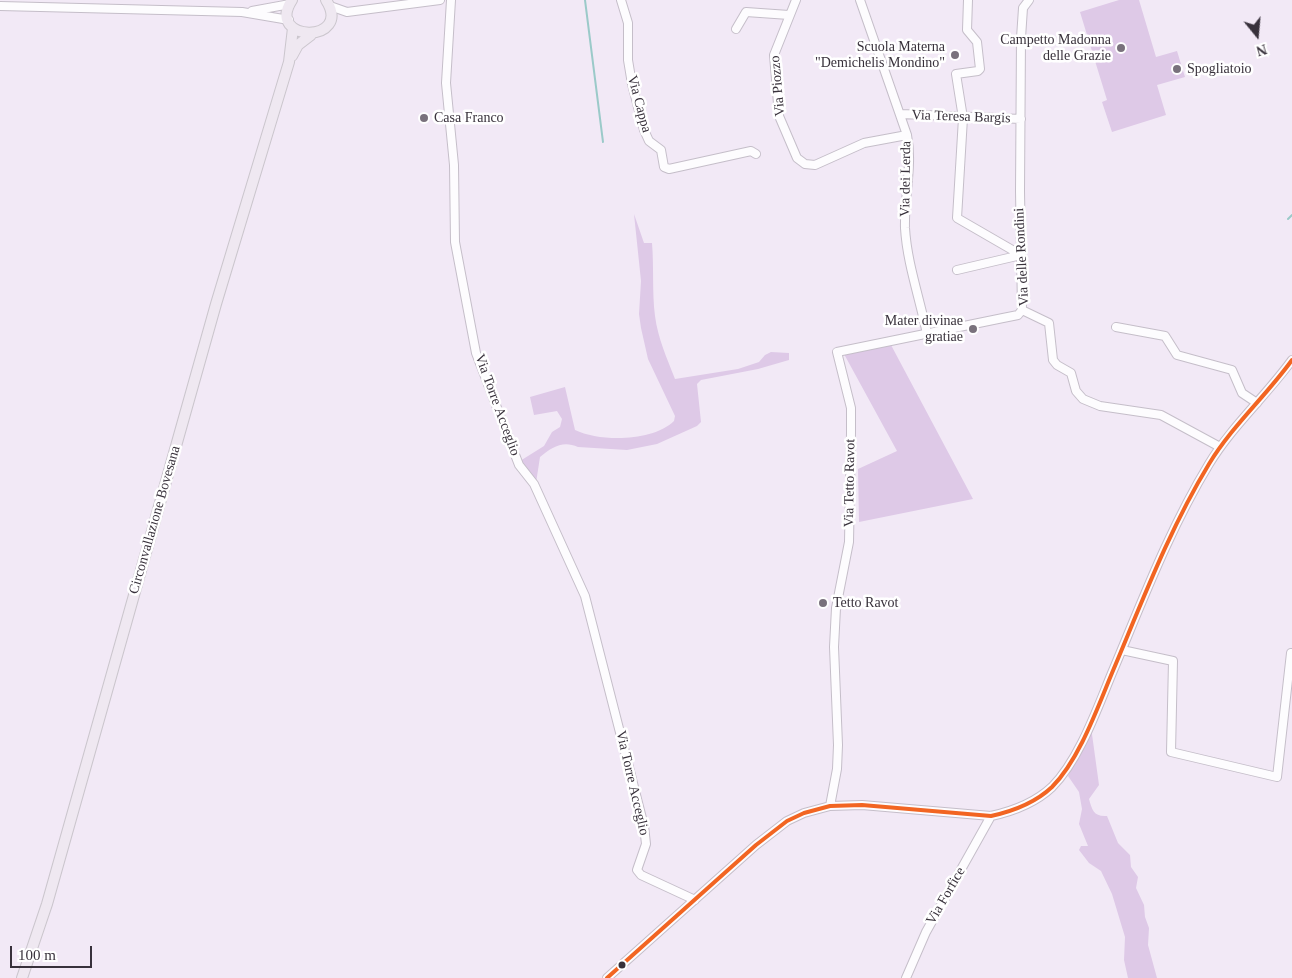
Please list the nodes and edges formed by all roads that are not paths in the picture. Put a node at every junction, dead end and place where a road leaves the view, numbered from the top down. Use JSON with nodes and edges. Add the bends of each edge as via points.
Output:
{"nodes":[{"id":1,"x":440,"y":0,"type":"edge"},
{"id":2,"x":451,"y":0,"type":"edge"},
{"id":3,"x":621,"y":0,"type":"edge"},
{"id":4,"x":796,"y":0,"type":"edge"},
{"id":5,"x":860,"y":0,"type":"edge"},
{"id":6,"x":968,"y":0,"type":"edge"},
{"id":7,"x":1029,"y":0,"type":"edge"},
{"id":8,"x":291,"y":2,"type":"edge"},
{"id":9,"x":328,"y":3,"type":"edge"},
{"id":10,"x":0,"y":6,"type":"edge"},
{"id":11,"x":242,"y":12,"type":"junction"},
{"id":12,"x":347,"y":12,"type":"junction"},
{"id":13,"x":790,"y":15,"type":"junction"},
{"id":14,"x":330,"y":19,"type":"junction"},
{"id":15,"x":291,"y":24,"type":"junction"},
{"id":16,"x":736,"y":29,"type":"dead end"},
{"id":17,"x":311,"y":35,"type":"junction"},
{"id":18,"x":289,"y":62,"type":"junction"},
{"id":19,"x":901,"y":114,"type":"junction"},
{"id":20,"x":963,"y":118,"type":"junction"},
{"id":21,"x":1021,"y":119,"type":"junction"},
{"id":22,"x":907,"y":135,"type":"junction"},
{"id":23,"x":756,"y":154,"type":"dead end"},
{"id":24,"x":1021,"y":255,"type":"junction"},
{"id":25,"x":956,"y":270,"type":"dead end"},
{"id":26,"x":1022,"y":310,"type":"junction"},
{"id":27,"x":1116,"y":327,"type":"dead end"},
{"id":28,"x":928,"y":334,"type":"junction"},
{"id":29,"x":1292,"y":360,"type":"edge"},
{"id":30,"x":1257,"y":403,"type":"junction"},
{"id":31,"x":1220,"y":446,"type":"junction"},
{"id":32,"x":1122,"y":650,"type":"junction"},
{"id":33,"x":1292,"y":652,"type":"edge"},
{"id":34,"x":830,"y":806,"type":"junction"},
{"id":35,"x":991,"y":816,"type":"junction"},
{"id":36,"x":695,"y":900,"type":"junction"},
{"id":37,"x":22,"y":978,"type":"edge"},
{"id":38,"x":607,"y":978,"type":"edge"},
{"id":39,"x":906,"y":978,"type":"edge"}],
"edges":[{"from":1,"to":12,"type":"street"},
{"from":2,"to":36,"type":"street","name":"Via Torre Acceglio","via":[[446,83],[454,165],[455,242],[476,353],[519,465],[534,484],[585,596],[644,826],[646,844],[637,870],[641,875]]},
{"from":3,"to":23,"type":"street","name":"Via Cappa","via":[[628,23],[632,84],[644,130],[649,141],[661,150],[664,167],[669,169],[751,151]]},
{"from":4,"to":13,"type":"street","name":"Via Piozzo"},
{"from":5,"to":19,"type":"street","name":"Via dei Lerda"},
{"from":6,"to":20,"type":"street","via":[[967,30],[977,42],[980,69],[956,74]]},
{"from":7,"to":21,"type":"street","name":"Via delle Rondini","via":[[1023,8]]},
{"from":8,"to":11,"type":"street"},
{"from":8,"to":15,"type":"main road","name":"Circonvallazione Bovesana"},
{"from":9,"to":12,"type":"street"},
{"from":9,"to":14,"type":"main road"},
{"from":10,"to":11,"type":"street"},
{"from":11,"to":15,"type":"street"},
{"from":12,"to":14,"type":"street"},
{"from":13,"to":16,"type":"street","via":[[746,12]]},
{"from":13,"to":22,"type":"street","name":"Via Piozzo","via":[[775,48],[774,66],[779,116],[797,158],[805,164],[816,165],[864,142]]},
{"from":14,"to":17,"type":"main road","name":"Circonvallazione Bovesana","via":[[323,30]]},
{"from":15,"to":17,"type":"main road","via":[[298,32]]},
{"from":15,"to":18,"type":"main road","name":"Circonvallazione Bovesana"},
{"from":17,"to":18,"type":"main road","name":"Circonvallazione Bovesana","via":[[298,45]]},
{"from":18,"to":37,"type":"main road","name":"Circonvallazione Bovesana","via":[[216,304],[47,904]]},
{"from":19,"to":20,"type":"street","name":"Via Teresa Bargis"},
{"from":19,"to":22,"type":"street","name":"Via dei Lerda"},
{"from":20,"to":21,"type":"street","name":"Via Teresa Bargis"},
{"from":20,"to":24,"type":"street","via":[[957,218]]},
{"from":21,"to":24,"type":"street","name":"Via delle Rondini"},
{"from":22,"to":28,"type":"street","name":"Via dei Lerda","via":[[905,229]]},
{"from":24,"to":25,"type":"street"},
{"from":24,"to":26,"type":"street","name":"Via delle Rondini"},
{"from":26,"to":28,"type":"street","name":"Via Tetto Ravot","via":[[1018,315]]},
{"from":26,"to":31,"type":"street","name":"Via delle Rondini","via":[[1049,324],[1054,360],[1071,373],[1076,391],[1083,399],[1100,406],[1161,416]]},
{"from":27,"to":30,"type":"street","via":[[1166,336],[1177,355],[1232,370],[1242,394]]},
{"from":28,"to":34,"type":"street","name":"Via Tetto Ravot","via":[[836,353],[851,408],[852,433],[849,542],[836,608],[834,647],[838,745]]},
{"from":29,"to":30,"type":"street"},
{"from":30,"to":31,"type":"street"},
{"from":31,"to":32,"type":"street","via":[[1170,536]]},
{"from":32,"to":33,"type":"street","via":[[1173,661],[1171,752],[1277,777]]},
{"from":32,"to":35,"type":"street","via":[[1061,776],[1029,803]]},
{"from":34,"to":35,"type":"street","via":[[862,805]]},
{"from":34,"to":36,"type":"street","via":[[804,813],[781,825]]},
{"from":35,"to":39,"type":"street","name":"Via Forfice","via":[[926,932]]},
{"from":36,"to":38,"type":"street"}]}
